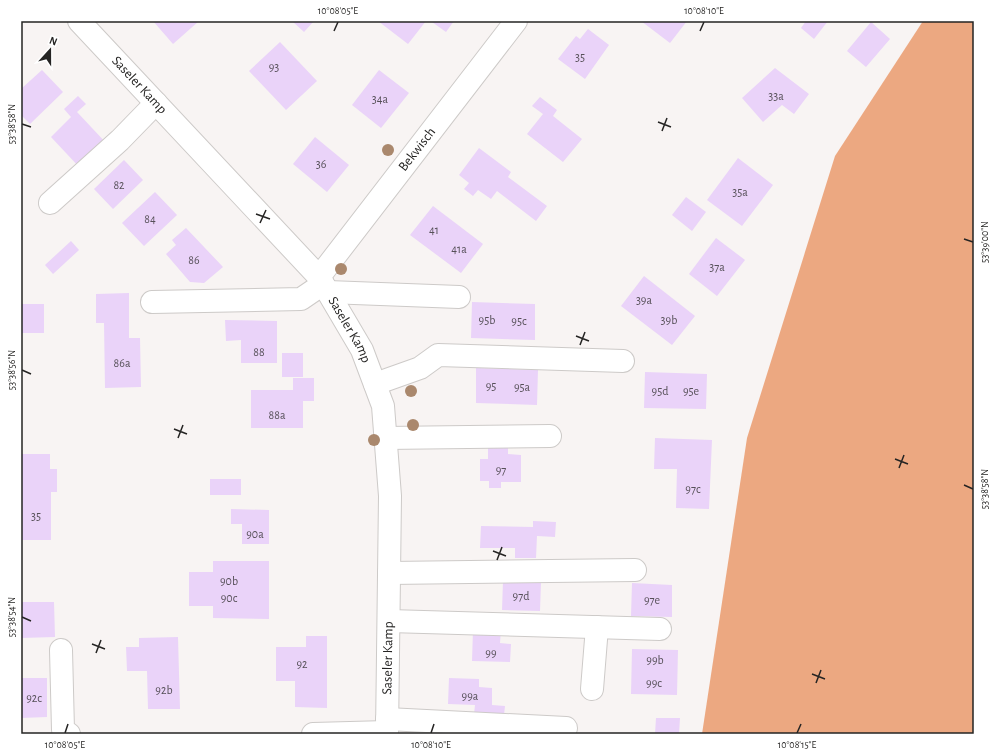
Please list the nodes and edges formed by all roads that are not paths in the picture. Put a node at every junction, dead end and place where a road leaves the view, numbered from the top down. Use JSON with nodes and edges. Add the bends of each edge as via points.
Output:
{"nodes":[{"id":1,"x":79,"y":21,"type":"edge"},
{"id":2,"x":516,"y":21,"type":"edge"},
{"id":3,"x":156,"y":103,"type":"junction"},
{"id":4,"x":50,"y":203,"type":"dead end"},
{"id":5,"x":323,"y":284,"type":"junction"},
{"id":6,"x":459,"y":297,"type":"dead end"},
{"id":7,"x":152,"y":302,"type":"dead end"},
{"id":8,"x":622,"y":361,"type":"dead end"},
{"id":9,"x":375,"y":384,"type":"junction"},
{"id":10,"x":550,"y":436,"type":"dead end"},
{"id":11,"x":385,"y":438,"type":"junction"},
{"id":12,"x":635,"y":570,"type":"dead end"},
{"id":13,"x":389,"y":573,"type":"junction"},
{"id":14,"x":388,"y":621,"type":"junction"},
{"id":15,"x":597,"y":627,"type":"junction"},
{"id":16,"x":660,"y":629,"type":"dead end"},
{"id":17,"x":61,"y":650,"type":"dead end"},
{"id":18,"x":592,"y":689,"type":"dead end"},
{"id":19,"x":387,"y":728,"type":"edge"},
{"id":20,"x":566,"y":728,"type":"dead end"},
{"id":21,"x":69,"y":734,"type":"edge"},
{"id":22,"x":313,"y":734,"type":"edge"}],
"edges":[{"from":1,"to":3,"type":"street","name":"Saseler Kamp"},
{"from":2,"to":5,"type":"street","name":"Bekwisch"},
{"from":3,"to":4,"type":"street","via":[[120,140]]},
{"from":3,"to":5,"type":"street","name":"Saseler Kamp"},
{"from":5,"to":6,"type":"street"},
{"from":5,"to":7,"type":"street","name":"Bekwisch","via":[[301,299]]},
{"from":5,"to":9,"type":"street","name":"Saseler Kamp","via":[[362,350]]},
{"from":8,"to":9,"type":"street","via":[[438,355],[420,368]]},
{"from":9,"to":11,"type":"street","name":"Saseler Kamp","via":[[383,406]]},
{"from":10,"to":11,"type":"street"},
{"from":11,"to":13,"type":"street","name":"Saseler Kamp","via":[[390,496]]},
{"from":12,"to":13,"type":"street"},
{"from":13,"to":14,"type":"street","name":"Saseler Kamp"},
{"from":14,"to":15,"type":"street"},
{"from":14,"to":19,"type":"street","name":"Saseler Kamp"},
{"from":15,"to":16,"type":"street"},
{"from":15,"to":18,"type":"street"},
{"from":17,"to":21,"type":"street","via":[[63,730]]},
{"from":19,"to":20,"type":"street"},
{"from":19,"to":22,"type":"street"}]}
